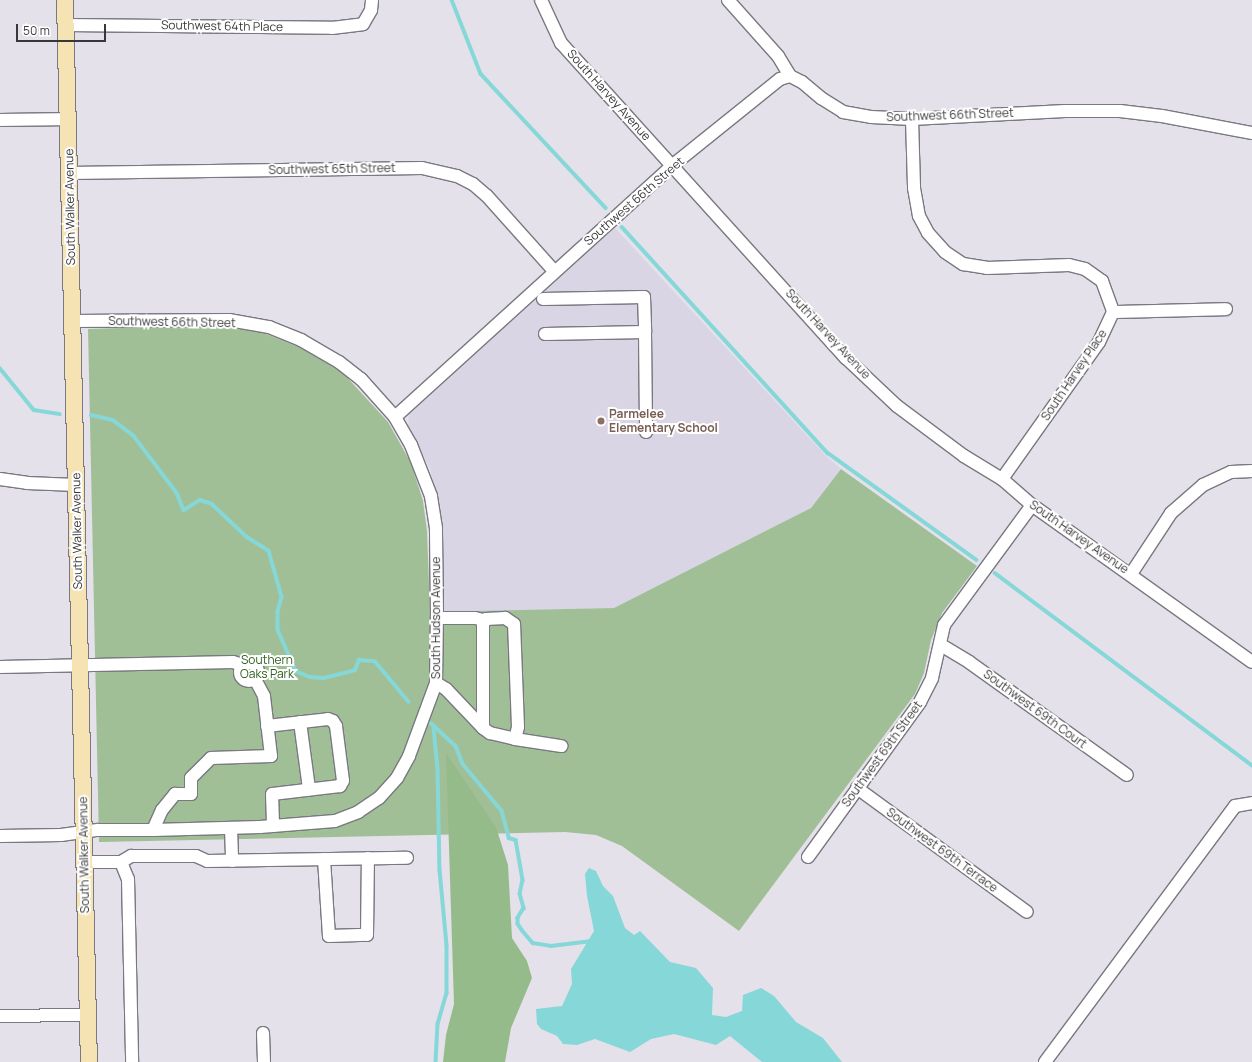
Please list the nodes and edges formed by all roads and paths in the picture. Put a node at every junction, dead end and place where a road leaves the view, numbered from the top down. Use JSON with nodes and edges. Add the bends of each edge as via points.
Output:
{"nodes":[{"id":1,"x":65,"y":0,"type":"edge"},
{"id":2,"x":541,"y":0,"type":"edge"},
{"id":3,"x":728,"y":0,"type":"edge"},
{"id":4,"x":371,"y":5,"type":"edge"},
{"id":5,"x":66,"y":25,"type":"junction"},
{"id":6,"x":790,"y":76,"type":"junction"},
{"id":7,"x":68,"y":119,"type":"junction"},
{"id":8,"x":912,"y":119,"type":"junction"},
{"id":9,"x":0,"y":120,"type":"edge"},
{"id":10,"x":1252,"y":133,"type":"edge"},
{"id":11,"x":673,"y":166,"type":"junction"},
{"id":12,"x":69,"y":173,"type":"junction"},
{"id":13,"x":554,"y":271,"type":"junction"},
{"id":14,"x":543,"y":299,"type":"dead end"},
{"id":15,"x":1226,"y":309,"type":"dead end"},
{"id":16,"x":1113,"y":312,"type":"junction"},
{"id":17,"x":72,"y":321,"type":"junction"},
{"id":18,"x":645,"y":332,"type":"junction"},
{"id":19,"x":545,"y":334,"type":"dead end"},
{"id":20,"x":395,"y":417,"type":"junction"},
{"id":21,"x":646,"y":432,"type":"dead end"},
{"id":22,"x":1252,"y":470,"type":"edge"},
{"id":23,"x":0,"y":479,"type":"edge"},
{"id":24,"x":1002,"y":479,"type":"junction"},
{"id":25,"x":76,"y":484,"type":"junction"},
{"id":26,"x":1032,"y":505,"type":"junction"},
{"id":27,"x":1131,"y":574,"type":"junction"},
{"id":28,"x":437,"y":618,"type":"junction"},
{"id":29,"x":484,"y":620,"type":"junction"},
{"id":30,"x":941,"y":645,"type":"junction"},
{"id":31,"x":1252,"y":662,"type":"edge"},
{"id":32,"x":80,"y":665,"type":"junction"},
{"id":33,"x":0,"y":667,"type":"edge"},
{"id":34,"x":436,"y":683,"type":"junction"},
{"id":35,"x":300,"y":722,"type":"junction"},
{"id":36,"x":267,"y":726,"type":"junction"},
{"id":37,"x":483,"y":728,"type":"junction"},
{"id":38,"x":515,"y":739,"type":"junction"},
{"id":39,"x":561,"y":746,"type":"dead end"},
{"id":40,"x":1128,"y":775,"type":"dead end"},
{"id":41,"x":857,"y":788,"type":"junction"},
{"id":42,"x":309,"y":789,"type":"junction"},
{"id":43,"x":1252,"y":803,"type":"edge"},
{"id":44,"x":273,"y":826,"type":"junction"},
{"id":45,"x":231,"y":828,"type":"junction"},
{"id":46,"x":153,"y":830,"type":"junction"},
{"id":47,"x":83,"y":832,"type":"junction"},
{"id":48,"x":0,"y":836,"type":"edge"},
{"id":49,"x":808,"y":857,"type":"dead end"},
{"id":50,"x":368,"y":858,"type":"junction"},
{"id":51,"x":407,"y":858,"type":"dead end"},
{"id":52,"x":324,"y":859,"type":"junction"},
{"id":53,"x":232,"y":861,"type":"junction"},
{"id":54,"x":84,"y":862,"type":"junction"},
{"id":55,"x":121,"y":862,"type":"junction"},
{"id":56,"x":1027,"y":912,"type":"dead end"},
{"id":57,"x":88,"y":1015,"type":"junction"},
{"id":58,"x":0,"y":1016,"type":"edge"},
{"id":59,"x":263,"y":1033,"type":"dead end"},
{"id":60,"x":89,"y":1062,"type":"edge"},
{"id":61,"x":132,"y":1062,"type":"edge"},
{"id":62,"x":264,"y":1062,"type":"edge"},
{"id":63,"x":1045,"y":1062,"type":"edge"}],
"edges":[{"from":1,"to":5,"type":"main road","name":"South Walker Avenue"},
{"from":2,"to":11,"type":"street","name":"South Harvey Avenue","via":[[561,43]]},
{"from":3,"to":6,"type":"street","via":[[778,56]]},
{"from":4,"to":5,"type":"street","name":"Southwest 64th Place","via":[[363,24],[332,28]]},
{"from":5,"to":7,"type":"main road","name":"South Walker Avenue"},
{"from":6,"to":8,"type":"street","name":"Southwest 66th Street","via":[[843,112],[871,117]]},
{"from":6,"to":11,"type":"street","name":"Southwest 66th Street","via":[[780,79],[759,94]]},
{"from":7,"to":9,"type":"street"},
{"from":7,"to":12,"type":"main road","name":"South Walker Avenue"},
{"from":8,"to":10,"type":"street","name":"Southwest 66th Street","via":[[1065,110],[1120,111]]},
{"from":8,"to":16,"type":"street","via":[[914,188],[919,216],[928,233],[945,252],[963,264],[987,268],[1069,265],[1085,269],[1102,281]]},
{"from":11,"to":13,"type":"street","name":"Southwest 66th Street"},
{"from":11,"to":24,"type":"street","name":"South Harvey Avenue","via":[[846,358],[897,406],[964,456]]},
{"from":12,"to":13,"type":"street","name":"Southwest 65th Street","via":[[429,170],[457,176],[473,184],[487,196]]},
{"from":12,"to":17,"type":"main road","name":"South Walker Avenue"},
{"from":13,"to":20,"type":"street","name":"Southwest 66th Street"},
{"from":14,"to":18,"type":"street","via":[[644,297]]},
{"from":15,"to":16,"type":"street"},
{"from":16,"to":24,"type":"street","name":"South Harvey Place","via":[[1099,342]]},
{"from":17,"to":20,"type":"street","name":"Southwest 66th Street","via":[[229,320],[269,327],[301,340],[340,362],[361,379]]},
{"from":17,"to":25,"type":"main road","name":"South Walker Avenue"},
{"from":18,"to":19,"type":"street"},
{"from":18,"to":21,"type":"street"},
{"from":20,"to":28,"type":"street","name":"South Hudson Avenue","via":[[411,445],[432,496],[436,528]]},
{"from":22,"to":27,"type":"street","via":[[1231,472],[1203,485],[1171,513]]},
{"from":23,"to":25,"type":"street","via":[[27,483]]},
{"from":24,"to":26,"type":"street","name":"South Harvey Avenue"},
{"from":25,"to":32,"type":"main road","name":"South Walker Avenue"},
{"from":26,"to":27,"type":"street","name":"South Harvey Avenue"},
{"from":26,"to":30,"type":"street","name":"Southwest 69th Street","via":[[944,625]]},
{"from":27,"to":31,"type":"street","name":"South Harvey Avenue"},
{"from":28,"to":29,"type":"street"},
{"from":28,"to":34,"type":"street","name":"South Hudson Avenue"},
{"from":29,"to":37,"type":"street"},
{"from":29,"to":38,"type":"street","via":[[505,618],[514,624],[518,727]]},
{"from":30,"to":40,"type":"street","name":"Southwest 69th Court","via":[[969,662]]},
{"from":30,"to":41,"type":"street","name":"Southwest 69th Street","via":[[932,678],[920,702]]},
{"from":32,"to":33,"type":"street"},
{"from":32,"to":36,"type":"street","via":[[233,662],[242,666],[248,662],[255,665],[258,672],[255,679],[264,696]]},
{"from":32,"to":47,"type":"main road","name":"South Walker Avenue"},
{"from":34,"to":37,"type":"street","via":[[446,689]]},
{"from":34,"to":44,"type":"street","name":"South Hudson Avenue","via":[[408,756],[397,778],[379,798],[358,812],[335,821]]},
{"from":35,"to":36,"type":"street"},
{"from":35,"to":42,"type":"street"},
{"from":35,"to":42,"type":"street","via":[[328,719],[336,726],[343,781],[340,786]]},
{"from":36,"to":46,"type":"street","via":[[270,756],[211,758],[191,778],[191,794],[175,794],[162,810]]},
{"from":37,"to":38,"type":"street","via":[[490,734]]},
{"from":38,"to":39,"type":"street"},
{"from":41,"to":49,"type":"street","name":"Southwest 69th Street"},
{"from":41,"to":56,"type":"street","name":"Southwest 69th Terrace"},
{"from":42,"to":44,"type":"street","via":[[272,794]]},
{"from":43,"to":63,"type":"street","via":[[1235,806]]},
{"from":44,"to":45,"type":"street","name":"South Hudson Avenue"},
{"from":45,"to":46,"type":"street","name":"South Hudson Avenue"},
{"from":45,"to":53,"type":"street"},
{"from":46,"to":47,"type":"street","name":"South Hudson Avenue"},
{"from":47,"to":48,"type":"street"},
{"from":47,"to":54,"type":"main road","name":"South Walker Avenue"},
{"from":50,"to":51,"type":"street"},
{"from":50,"to":52,"type":"street"},
{"from":50,"to":52,"type":"street","via":[[367,935],[329,936]]},
{"from":52,"to":53,"type":"street"},
{"from":53,"to":55,"type":"street","via":[[207,862],[196,856],[131,856]]},
{"from":54,"to":55,"type":"street"},
{"from":54,"to":57,"type":"main road","name":"South Walker Avenue"},
{"from":55,"to":61,"type":"street","via":[[128,879]]},
{"from":57,"to":58,"type":"street"},
{"from":57,"to":60,"type":"main road","name":"South Walker Avenue"},
{"from":59,"to":62,"type":"street"}]}
